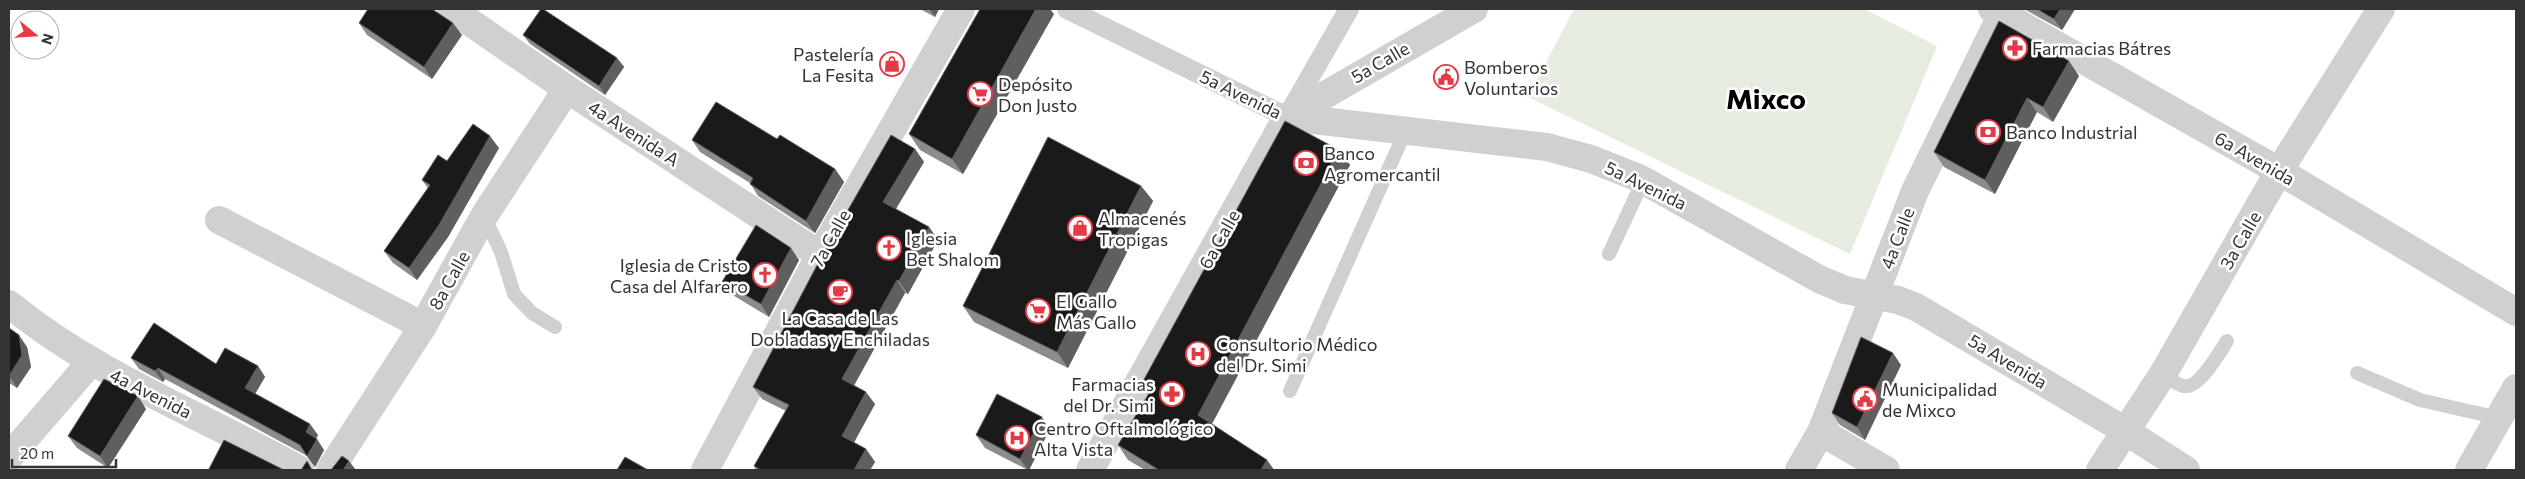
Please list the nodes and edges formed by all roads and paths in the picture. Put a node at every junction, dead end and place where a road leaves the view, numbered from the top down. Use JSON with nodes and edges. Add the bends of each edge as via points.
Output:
{"nodes":[{"id":1,"x":451,"y":9,"type":"edge"},
{"id":2,"x":961,"y":9,"type":"edge"},
{"id":3,"x":1067,"y":9,"type":"edge"},
{"id":4,"x":1349,"y":9,"type":"edge"},
{"id":5,"x":1474,"y":9,"type":"edge"},
{"id":6,"x":2381,"y":9,"type":"edge"},
{"id":7,"x":1999,"y":10,"type":"edge"},
{"id":8,"x":567,"y":89,"type":"junction"},
{"id":9,"x":1287,"y":117,"type":"junction"},
{"id":10,"x":1405,"y":132,"type":"junction"},
{"id":11,"x":2279,"y":171,"type":"junction"},
{"id":12,"x":1643,"y":181,"type":"junction"},
{"id":13,"x":484,"y":216,"type":"junction"},
{"id":14,"x":219,"y":220,"type":"dead end"},
{"id":15,"x":1609,"y":254,"type":"dead end"},
{"id":16,"x":820,"y":255,"type":"junction"},
{"id":17,"x":1875,"y":294,"type":"junction"},
{"id":18,"x":9,"y":304,"type":"edge"},
{"id":19,"x":2516,"y":312,"type":"edge"},
{"id":20,"x":423,"y":326,"type":"junction"},
{"id":21,"x":555,"y":327,"type":"dead end"},
{"id":22,"x":2227,"y":341,"type":"dead end"},
{"id":23,"x":91,"y":362,"type":"junction"},
{"id":24,"x":2357,"y":373,"type":"dead end"},
{"id":25,"x":2163,"y":374,"type":"junction"},
{"id":26,"x":2516,"y":388,"type":"edge"},
{"id":27,"x":1290,"y":391,"type":"dead end"},
{"id":28,"x":2499,"y":418,"type":"junction"},
{"id":29,"x":2124,"y":430,"type":"junction"},
{"id":30,"x":1821,"y":432,"type":"junction"},
{"id":31,"x":9,"y":457,"type":"edge"},
{"id":32,"x":300,"y":470,"type":"edge"},
{"id":33,"x":330,"y":470,"type":"edge"},
{"id":34,"x":706,"y":470,"type":"edge"},
{"id":35,"x":1090,"y":470,"type":"edge"},
{"id":36,"x":1799,"y":470,"type":"edge"},
{"id":37,"x":1886,"y":470,"type":"edge"},
{"id":38,"x":2100,"y":470,"type":"edge"},
{"id":39,"x":2186,"y":470,"type":"edge"},
{"id":40,"x":2469,"y":470,"type":"edge"}],
"edges":[{"from":1,"to":8,"type":"street","name":"4a Avenida A"},
{"from":2,"to":16,"type":"street","name":"7a Calle"},
{"from":3,"to":9,"type":"street","name":"5a Avenida"},
{"from":4,"to":9,"type":"street","name":"6a Calle"},
{"from":5,"to":9,"type":"street","name":"5a Calle"},
{"from":6,"to":11,"type":"street","name":"3a Calle"},
{"from":7,"to":11,"type":"street","name":"6a Avenida"},
{"from":7,"to":17,"type":"street","name":"4a Calle","via":[[1915,191]]},
{"from":8,"to":13,"type":"street","name":"8a Calle"},
{"from":8,"to":16,"type":"street","name":"4a Avenida A"},
{"from":9,"to":10,"type":"street","name":"5a Avenida"},
{"from":9,"to":35,"type":"street","name":"6a Calle"},
{"from":10,"to":12,"type":"street","name":"5a Avenida","via":[[1547,147],[1591,159]]},
{"from":10,"to":27,"type":"lane"},
{"from":11,"to":19,"type":"street","name":"6a Avenida"},
{"from":11,"to":25,"type":"street","name":"3a Calle"},
{"from":12,"to":15,"type":"lane"},
{"from":12,"to":17,"type":"street","name":"5a Avenida","via":[[1819,280],[1845,290]]},
{"from":13,"to":20,"type":"street","name":"8a Calle"},
{"from":13,"to":21,"type":"lane","via":[[501,252],[514,294],[532,313]]},
{"from":14,"to":20,"type":"street"},
{"from":16,"to":34,"type":"street","name":"7a Calle"},
{"from":17,"to":29,"type":"street","name":"5a Avenida","via":[[1916,307]]},
{"from":17,"to":30,"type":"street","name":"4a Calle"},
{"from":18,"to":23,"type":"street","name":"4a Avenida"},
{"from":20,"to":33,"type":"street","name":"8a Calle"},
{"from":22,"to":25,"type":"lane","via":[[2191,386],[2183,386]]},
{"from":23,"to":31,"type":"street"},
{"from":23,"to":32,"type":"street","name":"4a Avenida"},
{"from":24,"to":28,"type":"lane","via":[[2420,400]]},
{"from":25,"to":29,"type":"street","name":"3a Calle"},
{"from":26,"to":28,"type":"street"},
{"from":28,"to":40,"type":"street"},
{"from":29,"to":38,"type":"street","name":"3a Calle"},
{"from":29,"to":39,"type":"street","name":"5a Avenida"},
{"from":30,"to":36,"type":"street","name":"4a Calle"},
{"from":30,"to":37,"type":"street"}]}
